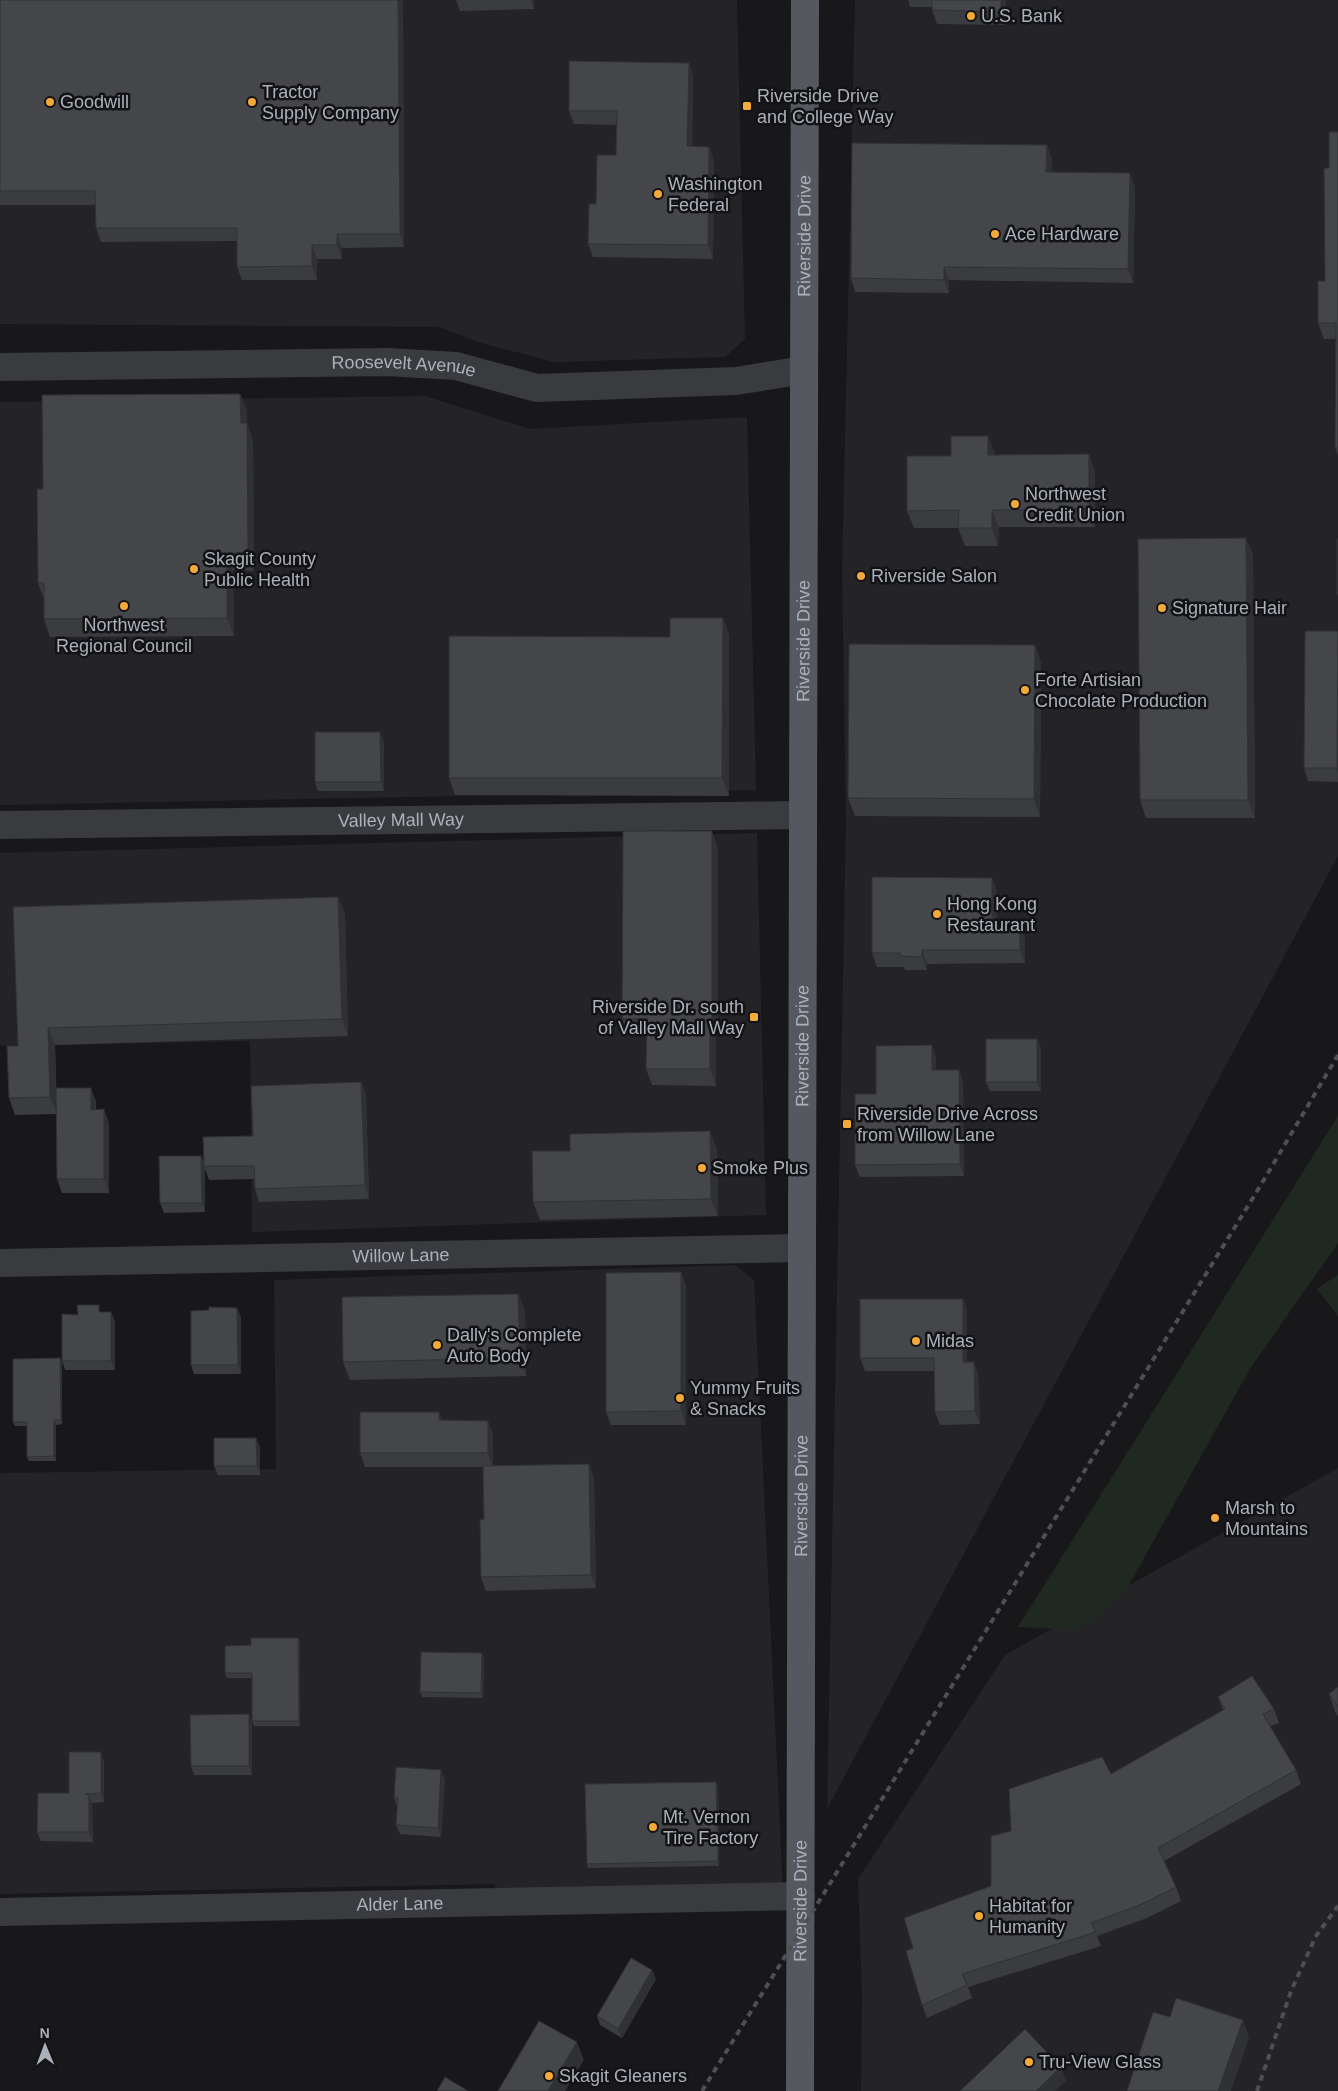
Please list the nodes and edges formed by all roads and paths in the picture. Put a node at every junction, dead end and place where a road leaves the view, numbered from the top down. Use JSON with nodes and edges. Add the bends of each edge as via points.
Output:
{"nodes":[{"id":1,"x":805,"y":0,"type":"edge"},
{"id":2,"x":0,"y":368,"type":"edge"},
{"id":3,"x":804,"y":370,"type":"junction"},
{"id":4,"x":803,"y":815,"type":"junction"},
{"id":5,"x":0,"y":824,"type":"edge"},
{"id":6,"x":802,"y":1248,"type":"junction"},
{"id":7,"x":0,"y":1263,"type":"edge"},
{"id":8,"x":800,"y":1896,"type":"junction"},
{"id":9,"x":0,"y":1912,"type":"edge"},
{"id":10,"x":800,"y":2091,"type":"edge"}],
"edges":[{"from":1,"to":3,"type":"main road","name":"Riverside Drive"},
{"from":2,"to":3,"type":"street","name":"Roosevelt Avenue","via":[[387,362],[456,366],[537,388],[736,381]]},
{"from":3,"to":4,"type":"main road","name":"Riverside Drive"},
{"from":4,"to":5,"type":"street","name":"Valley Mall Way"},
{"from":4,"to":6,"type":"main road","name":"Riverside Drive"},
{"from":6,"to":7,"type":"street","name":"Willow Lane"},
{"from":6,"to":8,"type":"main road","name":"Riverside Drive"},
{"from":8,"to":9,"type":"street","name":"Alder Lane"},
{"from":8,"to":10,"type":"main road","name":"Riverside Drive"}]}
